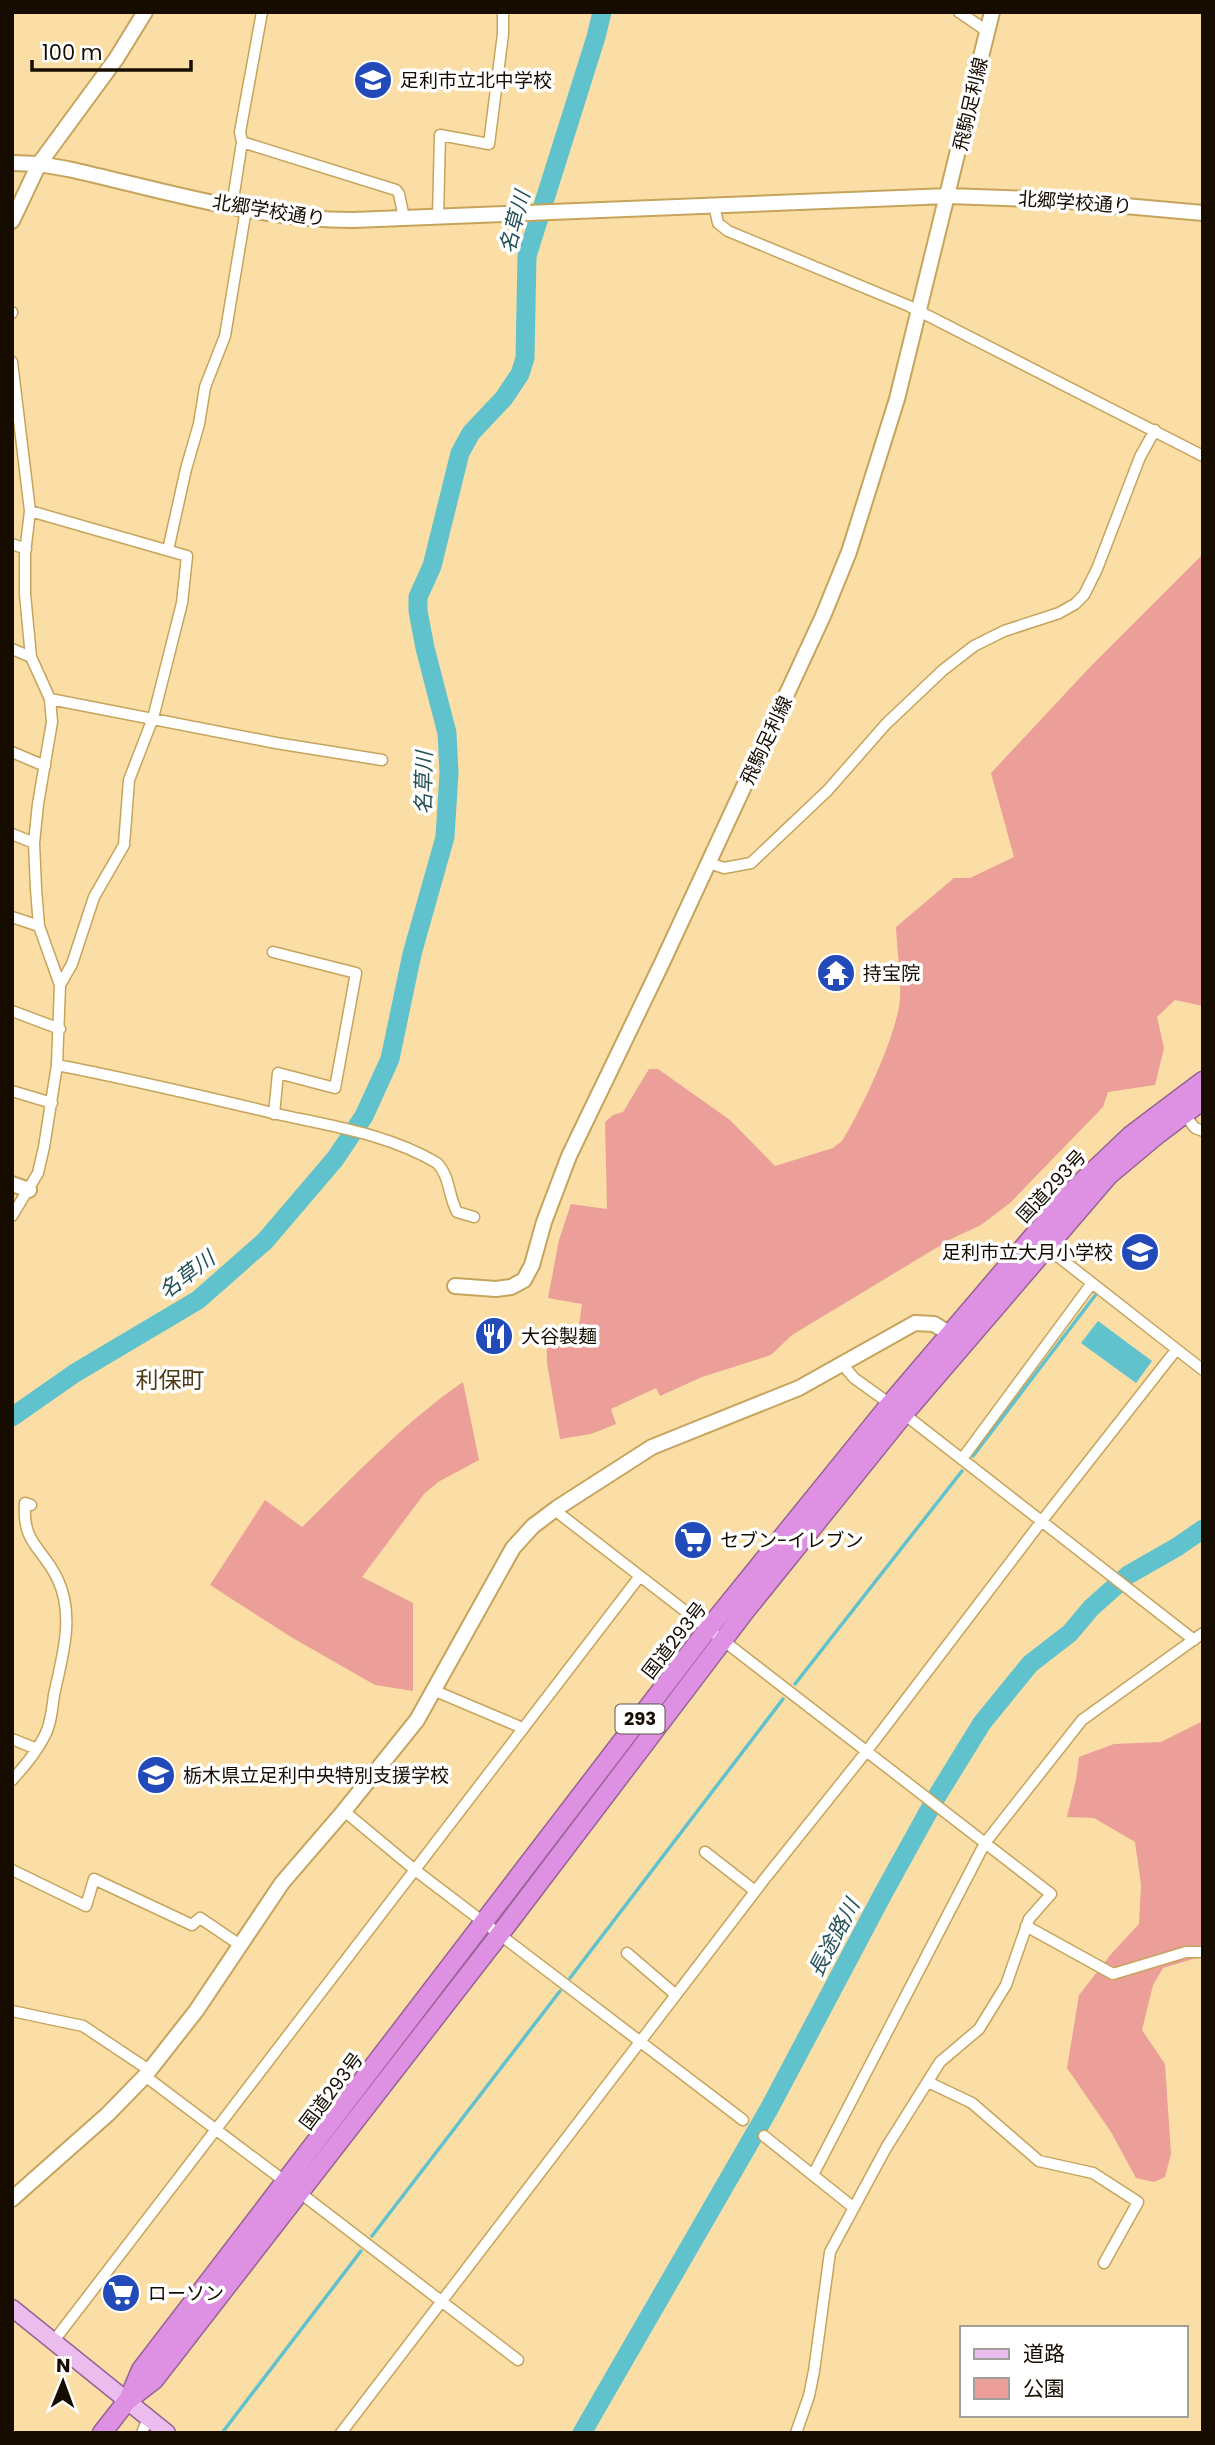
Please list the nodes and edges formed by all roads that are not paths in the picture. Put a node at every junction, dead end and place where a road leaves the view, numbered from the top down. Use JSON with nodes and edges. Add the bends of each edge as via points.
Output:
{"nodes":[{"id":1,"x":145,"y":12,"type":"edge"},
{"id":2,"x":262,"y":12,"type":"edge"},
{"id":3,"x":503,"y":12,"type":"edge"},
{"id":4,"x":959,"y":12,"type":"edge"},
{"id":5,"x":992,"y":12,"type":"edge"},
{"id":6,"x":987,"y":31,"type":"junction"},
{"id":7,"x":242,"y":142,"type":"junction"},
{"id":8,"x":12,"y":163,"type":"edge"},
{"id":9,"x":39,"y":164,"type":"junction"},
{"id":10,"x":948,"y":196,"type":"junction"},
{"id":11,"x":714,"y":205,"type":"junction"},
{"id":12,"x":239,"y":207,"type":"junction"},
{"id":13,"x":1203,"y":213,"type":"edge"},
{"id":14,"x":438,"y":217,"type":"junction"},
{"id":15,"x":404,"y":218,"type":"junction"},
{"id":16,"x":12,"y":221,"type":"edge"},
{"id":17,"x":919,"y":311,"type":"junction"},
{"id":18,"x":12,"y":362,"type":"edge"},
{"id":19,"x":1155,"y":430,"type":"junction"},
{"id":20,"x":1203,"y":456,"type":"edge"},
{"id":21,"x":30,"y":511,"type":"junction"},
{"id":22,"x":12,"y":544,"type":"edge"},
{"id":23,"x":26,"y":548,"type":"junction"},
{"id":24,"x":168,"y":551,"type":"junction"},
{"id":25,"x":12,"y":649,"type":"edge"},
{"id":26,"x":31,"y":656,"type":"junction"},
{"id":27,"x":50,"y":699,"type":"junction"},
{"id":28,"x":153,"y":718,"type":"junction"},
{"id":29,"x":12,"y":752,"type":"edge"},
{"id":30,"x":382,"y":760,"type":"dead end"},
{"id":31,"x":45,"y":766,"type":"junction"},
{"id":32,"x":12,"y":834,"type":"edge"},
{"id":33,"x":34,"y":843,"type":"junction"},
{"id":34,"x":709,"y":863,"type":"junction"},
{"id":35,"x":12,"y":917,"type":"edge"},
{"id":36,"x":39,"y":926,"type":"junction"},
{"id":37,"x":273,"y":952,"type":"dead end"},
{"id":38,"x":60,"y":985,"type":"junction"},
{"id":39,"x":12,"y":1012,"type":"edge"},
{"id":40,"x":60,"y":1028,"type":"junction"},
{"id":41,"x":57,"y":1065,"type":"junction"},
{"id":42,"x":1203,"y":1081,"type":"edge"},
{"id":43,"x":12,"y":1091,"type":"edge"},
{"id":44,"x":1203,"y":1100,"type":"edge"},
{"id":45,"x":52,"y":1103,"type":"junction"},
{"id":46,"x":1179,"y":1107,"type":"junction"},
{"id":47,"x":274,"y":1114,"type":"junction"},
{"id":48,"x":1203,"y":1132,"type":"edge"},
{"id":49,"x":12,"y":1184,"type":"edge"},
{"id":50,"x":29,"y":1190,"type":"junction"},
{"id":51,"x":12,"y":1216,"type":"edge"},
{"id":52,"x":474,"y":1217,"type":"dead end"},
{"id":53,"x":1046,"y":1247,"type":"junction"},
{"id":54,"x":1093,"y":1283,"type":"junction"},
{"id":55,"x":455,"y":1286,"type":"dead end"},
{"id":56,"x":950,"y":1334,"type":"junction"},
{"id":57,"x":1177,"y":1350,"type":"junction"},
{"id":58,"x":844,"y":1365,"type":"junction"},
{"id":59,"x":1203,"y":1370,"type":"edge"},
{"id":60,"x":897,"y":1409,"type":"junction"},
{"id":61,"x":962,"y":1460,"type":"junction"},
{"id":62,"x":31,"y":1505,"type":"dead end"},
{"id":63,"x":556,"y":1508,"type":"junction"},
{"id":64,"x":1041,"y":1521,"type":"junction"},
{"id":65,"x":640,"y":1576,"type":"junction"},
{"id":66,"x":716,"y":1634,"type":"junction"},
{"id":67,"x":1198,"y":1636,"type":"edge"},
{"id":68,"x":433,"y":1690,"type":"junction"},
{"id":69,"x":522,"y":1730,"type":"junction"},
{"id":70,"x":12,"y":1739,"type":"edge"},
{"id":71,"x":37,"y":1749,"type":"junction"},
{"id":72,"x":866,"y":1752,"type":"junction"},
{"id":73,"x":12,"y":1780,"type":"edge"},
{"id":74,"x":344,"y":1811,"type":"junction"},
{"id":75,"x":985,"y":1843,"type":"junction"},
{"id":76,"x":705,"y":1852,"type":"dead end"},
{"id":77,"x":12,"y":1870,"type":"edge"},
{"id":78,"x":415,"y":1870,"type":"junction"},
{"id":79,"x":755,"y":1891,"type":"junction"},
{"id":80,"x":485,"y":1923,"type":"junction"},
{"id":81,"x":1026,"y":1926,"type":"junction"},
{"id":82,"x":500,"y":1934,"type":"junction"},
{"id":83,"x":240,"y":1945,"type":"junction"},
{"id":84,"x":1203,"y":1952,"type":"edge"},
{"id":85,"x":626,"y":1953,"type":"dead end"},
{"id":86,"x":676,"y":1995,"type":"junction"},
{"id":87,"x":12,"y":2011,"type":"edge"},
{"id":88,"x":640,"y":2043,"type":"junction"},
{"id":89,"x":147,"y":2073,"type":"junction"},
{"id":90,"x":929,"y":2082,"type":"junction"},
{"id":91,"x":743,"y":2120,"type":"dead end"},
{"id":92,"x":216,"y":2128,"type":"junction"},
{"id":93,"x":764,"y":2136,"type":"dead end"},
{"id":94,"x":813,"y":2175,"type":"junction"},
{"id":95,"x":293,"y":2187,"type":"junction"},
{"id":96,"x":12,"y":2199,"type":"edge"},
{"id":97,"x":854,"y":2208,"type":"junction"},
{"id":98,"x":1104,"y":2263,"type":"dead end"},
{"id":99,"x":442,"y":2301,"type":"junction"},
{"id":100,"x":12,"y":2308,"type":"edge"},
{"id":101,"x":52,"y":2342,"type":"junction"},
{"id":102,"x":519,"y":2360,"type":"dead end"},
{"id":103,"x":127,"y":2401,"type":"junction"},
{"id":104,"x":145,"y":2426,"type":"edge"},
{"id":105,"x":102,"y":2433,"type":"edge"},
{"id":106,"x":167,"y":2433,"type":"edge"},
{"id":107,"x":341,"y":2433,"type":"edge"},
{"id":108,"x":796,"y":2433,"type":"edge"}],
"edges":[{"from":1,"to":9,"type":"main road"},
{"from":2,"to":7,"type":"street"},
{"from":3,"to":14,"type":"street","via":[[489,144],[440,135]]},
{"from":4,"to":6,"type":"street"},
{"from":5,"to":6,"type":"main road","name":"飛駒足利線"},
{"from":6,"to":10,"type":"main road","name":"飛駒足利線"},
{"from":7,"to":12,"type":"street"},
{"from":7,"to":15,"type":"street","via":[[396,190]]},
{"from":8,"to":9,"type":"main road","name":"北郷学校通り"},
{"from":9,"to":12,"type":"main road","name":"北郷学校通り"},
{"from":9,"to":16,"type":"main road"},
{"from":10,"to":11,"type":"main road"},
{"from":10,"to":13,"type":"main road","name":"北郷学校通り"},
{"from":10,"to":17,"type":"main road","name":"飛駒足利線"},
{"from":11,"to":14,"type":"main road","name":"北郷学校通り"},
{"from":11,"to":17,"type":"street","via":[[718,223],[728,231]]},
{"from":12,"to":15,"type":"main road","name":"北郷学校通り","via":[[314,219]]},
{"from":12,"to":24,"type":"street","via":[[228,324],[205,387]]},
{"from":14,"to":15,"type":"main road","name":"北郷学校通り"},
{"from":17,"to":19,"type":"street"},
{"from":17,"to":34,"type":"main road","name":"飛駒足利線","via":[[849,552]]},
{"from":18,"to":21,"type":"street"},
{"from":19,"to":20,"type":"street"},
{"from":19,"to":34,"type":"street","via":[[1097,569],[1075,604],[1004,631],[974,646],[943,670],[751,863],[724,868]]},
{"from":21,"to":23,"type":"street"},
{"from":21,"to":24,"type":"street"},
{"from":22,"to":23,"type":"street"},
{"from":23,"to":26,"type":"street","via":[[24,594]]},
{"from":24,"to":28,"type":"street","via":[[187,556],[182,603]]},
{"from":25,"to":26,"type":"street"},
{"from":26,"to":27,"type":"street"},
{"from":27,"to":28,"type":"street"},
{"from":27,"to":31,"type":"street","via":[[52,722]]},
{"from":28,"to":30,"type":"street"},
{"from":28,"to":38,"type":"street","via":[[129,780],[124,845],[94,897],[72,964]]},
{"from":29,"to":31,"type":"street"},
{"from":31,"to":33,"type":"street"},
{"from":32,"to":33,"type":"street"},
{"from":33,"to":36,"type":"street"},
{"from":34,"to":55,"type":"main road","name":"飛駒足利線","via":[[569,1156],[524,1280],[496,1289]]},
{"from":35,"to":36,"type":"street"},
{"from":36,"to":38,"type":"street"},
{"from":37,"to":47,"type":"street","via":[[356,973],[335,1087],[278,1073]]},
{"from":38,"to":40,"type":"street"},
{"from":39,"to":40,"type":"street"},
{"from":40,"to":41,"type":"street"},
{"from":41,"to":45,"type":"street"},
{"from":41,"to":47,"type":"street"},
{"from":42,"to":46,"type":"highway","name":"国道293号","number":"293"},
{"from":43,"to":45,"type":"street"},
{"from":44,"to":46,"type":"highway","name":"国道293号","number":"293"},
{"from":45,"to":50,"type":"street","via":[[38,1173]]},
{"from":46,"to":48,"type":"street"},
{"from":46,"to":53,"type":"highway","name":"国道293号","number":"293"},
{"from":46,"to":56,"type":"highway","name":"国道293号","number":"293","via":[[1130,1136],[1070,1194]]},
{"from":47,"to":52,"type":"street","via":[[364,1132],[437,1163],[445,1171],[457,1212]]},
{"from":49,"to":50,"type":"main road"},
{"from":50,"to":51,"type":"street"},
{"from":53,"to":54,"type":"street"},
{"from":53,"to":60,"type":"highway","name":"国道293号","number":"293"},
{"from":54,"to":57,"type":"street"},
{"from":54,"to":61,"type":"street"},
{"from":56,"to":58,"type":"main road","via":[[934,1325],[915,1323]]},
{"from":56,"to":60,"type":"highway","name":"国道293号","number":"293"},
{"from":57,"to":59,"type":"street"},
{"from":57,"to":64,"type":"street"},
{"from":58,"to":60,"type":"street","via":[[854,1378]]},
{"from":58,"to":63,"type":"main road","via":[[652,1447]]},
{"from":60,"to":61,"type":"street"},
{"from":60,"to":66,"type":"highway","name":"国道293号","number":"293"},
{"from":61,"to":64,"type":"street"},
{"from":62,"to":71,"type":"street","via":[[25,1503],[28,1535],[57,1577],[67,1619],[46,1735]]},
{"from":63,"to":65,"type":"street"},
{"from":63,"to":68,"type":"main road","via":[[513,1548]]},
{"from":64,"to":67,"type":"street","via":[[1128,1590]]},
{"from":64,"to":72,"type":"street"},
{"from":65,"to":66,"type":"street"},
{"from":65,"to":69,"type":"street"},
{"from":66,"to":72,"type":"street"},
{"from":66,"to":80,"type":"highway","name":"国道293号","number":"293"},
{"from":66,"to":82,"type":"highway","name":"国道293号","number":"293"},
{"from":67,"to":75,"type":"street","via":[[1082,1720]]},
{"from":68,"to":69,"type":"street"},
{"from":68,"to":74,"type":"main road","via":[[403,1740]]},
{"from":69,"to":78,"type":"street"},
{"from":70,"to":71,"type":"street"},
{"from":71,"to":73,"type":"street"},
{"from":72,"to":75,"type":"street"},
{"from":72,"to":79,"type":"street"},
{"from":74,"to":78,"type":"street"},
{"from":74,"to":83,"type":"main road","via":[[282,1883]]},
{"from":75,"to":81,"type":"street","via":[[1051,1894]]},
{"from":75,"to":94,"type":"street"},
{"from":76,"to":79,"type":"street"},
{"from":77,"to":83,"type":"street","via":[[86,1906],[94,1879],[192,1925],[200,1918]]},
{"from":78,"to":80,"type":"street"},
{"from":78,"to":92,"type":"street"},
{"from":79,"to":86,"type":"street"},
{"from":80,"to":82,"type":"street"},
{"from":80,"to":95,"type":"highway","name":"国道293号","number":"293"},
{"from":81,"to":84,"type":"street","via":[[1114,1974],[1186,1952]]},
{"from":81,"to":90,"type":"street","via":[[1006,1985],[979,2029],[940,2062]]},
{"from":82,"to":88,"type":"street"},
{"from":82,"to":95,"type":"highway","name":"国道293号","number":"293"},
{"from":83,"to":89,"type":"main road"},
{"from":85,"to":86,"type":"street"},
{"from":86,"to":88,"type":"street"},
{"from":87,"to":89,"type":"street","via":[[83,2026]]},
{"from":88,"to":91,"type":"street"},
{"from":88,"to":99,"type":"street"},
{"from":89,"to":92,"type":"street"},
{"from":89,"to":96,"type":"main road"},
{"from":90,"to":97,"type":"street"},
{"from":90,"to":98,"type":"street","via":[[972,2103],[1039,2161],[1093,2174],[1138,2202]]},
{"from":92,"to":95,"type":"street"},
{"from":92,"to":101,"type":"street"},
{"from":93,"to":94,"type":"street"},
{"from":94,"to":97,"type":"street"},
{"from":95,"to":99,"type":"street"},
{"from":95,"to":103,"type":"highway","name":"国道293号","number":"293","via":[[141,2370]]},
{"from":97,"to":108,"type":"street","via":[[830,2252],[814,2371]]},
{"from":99,"to":102,"type":"street"},
{"from":99,"to":107,"type":"street"},
{"from":100,"to":101,"type":"main road"},
{"from":101,"to":103,"type":"main road"},
{"from":103,"to":104,"type":"main road"},
{"from":103,"to":105,"type":"highway","name":"国道293号","number":"293"},
{"from":104,"to":106,"type":"main road"}]}
